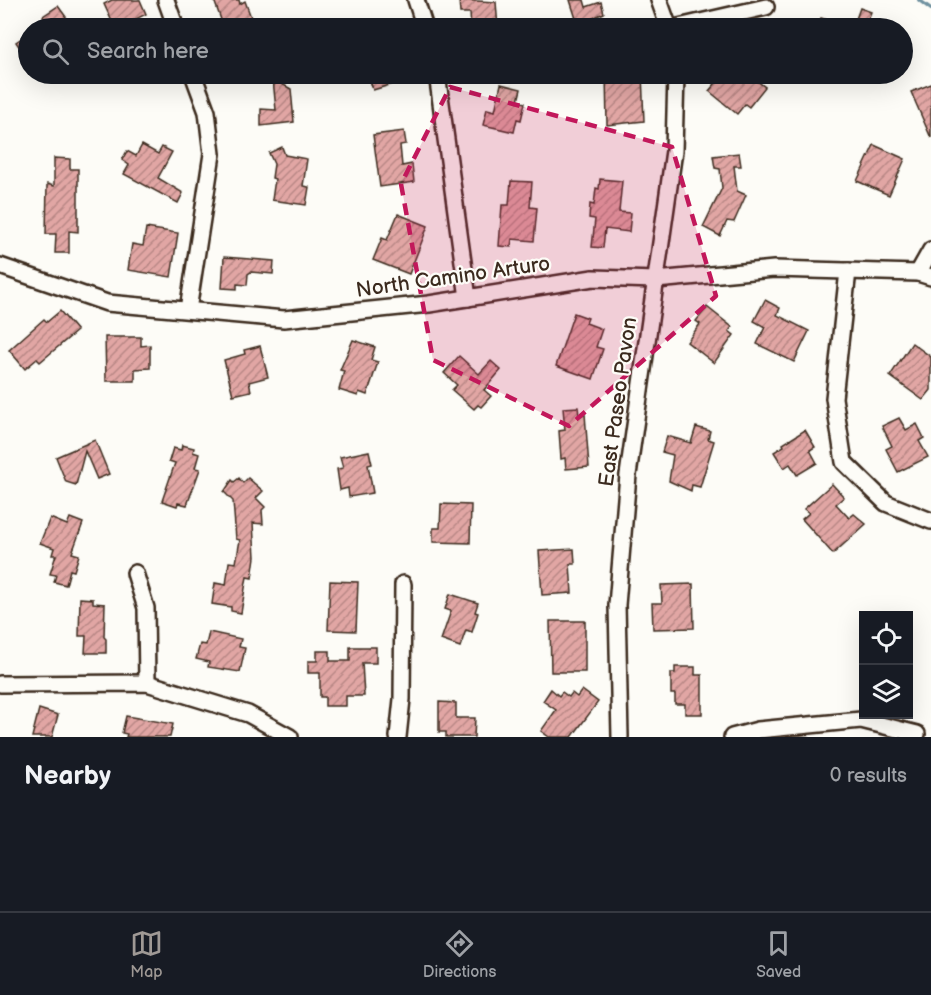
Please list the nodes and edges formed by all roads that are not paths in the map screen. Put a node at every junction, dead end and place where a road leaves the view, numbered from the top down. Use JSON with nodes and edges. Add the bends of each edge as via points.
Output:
{"nodes":[{"id":1,"x":166,"y":0,"type":"edge"},
{"id":2,"x":416,"y":0,"type":"edge"},
{"id":3,"x":659,"y":0,"type":"edge"},
{"id":4,"x":766,"y":7,"type":"dead end"},
{"id":5,"x":172,"y":18,"type":"edge"},
{"id":6,"x":422,"y":18,"type":"edge"},
{"id":7,"x":665,"y":18,"type":"edge"},
{"id":8,"x":718,"y":18,"type":"edge"},
{"id":9,"x":197,"y":84,"type":"edge"},
{"id":10,"x":438,"y":84,"type":"edge"},
{"id":11,"x":676,"y":84,"type":"edge"},
{"id":12,"x":931,"y":250,"type":"edge"},
{"id":13,"x":0,"y":266,"type":"edge"},
{"id":14,"x":848,"y":271,"type":"junction"},
{"id":15,"x":925,"y":275,"type":"edge"},
{"id":16,"x":656,"y":280,"type":"junction"},
{"id":17,"x":468,"y":298,"type":"junction"},
{"id":18,"x":188,"y":310,"type":"junction"},
{"id":19,"x":931,"y":521,"type":"edge"},
{"id":20,"x":135,"y":573,"type":"dead end"},
{"id":21,"x":403,"y":585,"type":"dead end"},
{"id":22,"x":147,"y":683,"type":"junction"},
{"id":23,"x":0,"y":684,"type":"edge"},
{"id":24,"x":917,"y":734,"type":"dead end"},
{"id":25,"x":291,"y":737,"type":"edge"},
{"id":26,"x":398,"y":737,"type":"edge"},
{"id":27,"x":620,"y":737,"type":"edge"},
{"id":28,"x":732,"y":737,"type":"edge"}],
"edges":[{"from":1,"to":5,"type":"street"},
{"from":2,"to":6,"type":"street"},
{"from":3,"to":7,"type":"street"},
{"from":4,"to":8,"type":"street"},
{"from":9,"to":18,"type":"street","via":[[207,112],[212,154]]},
{"from":10,"to":17,"type":"street"},
{"from":11,"to":16,"type":"street","name":"East Paseo Pavon","via":[[674,151]]},
{"from":12,"to":15,"type":"street","name":"North Camino Arturo"},
{"from":13,"to":18,"type":"street","name":"North Camino Arturo","via":[[107,303]]},
{"from":14,"to":15,"type":"street","name":"North Camino Arturo"},
{"from":14,"to":16,"type":"street","name":"North Camino Arturo","via":[[774,269]]},
{"from":14,"to":19,"type":"street","via":[[834,398],[844,462],[886,503]]},
{"from":16,"to":17,"type":"street","name":"North Camino Arturo","via":[[593,278]]},
{"from":16,"to":27,"type":"street","name":"East Paseo Pavon","via":[[628,475],[616,605]]},
{"from":17,"to":18,"type":"street","name":"North Camino Arturo","via":[[284,319]]},
{"from":20,"to":22,"type":"street","via":[[146,608]]},
{"from":21,"to":26,"type":"street"},
{"from":22,"to":23,"type":"street"},
{"from":22,"to":25,"type":"street","via":[[249,714]]},
{"from":24,"to":28,"type":"street","via":[[861,720],[758,730]]}]}
